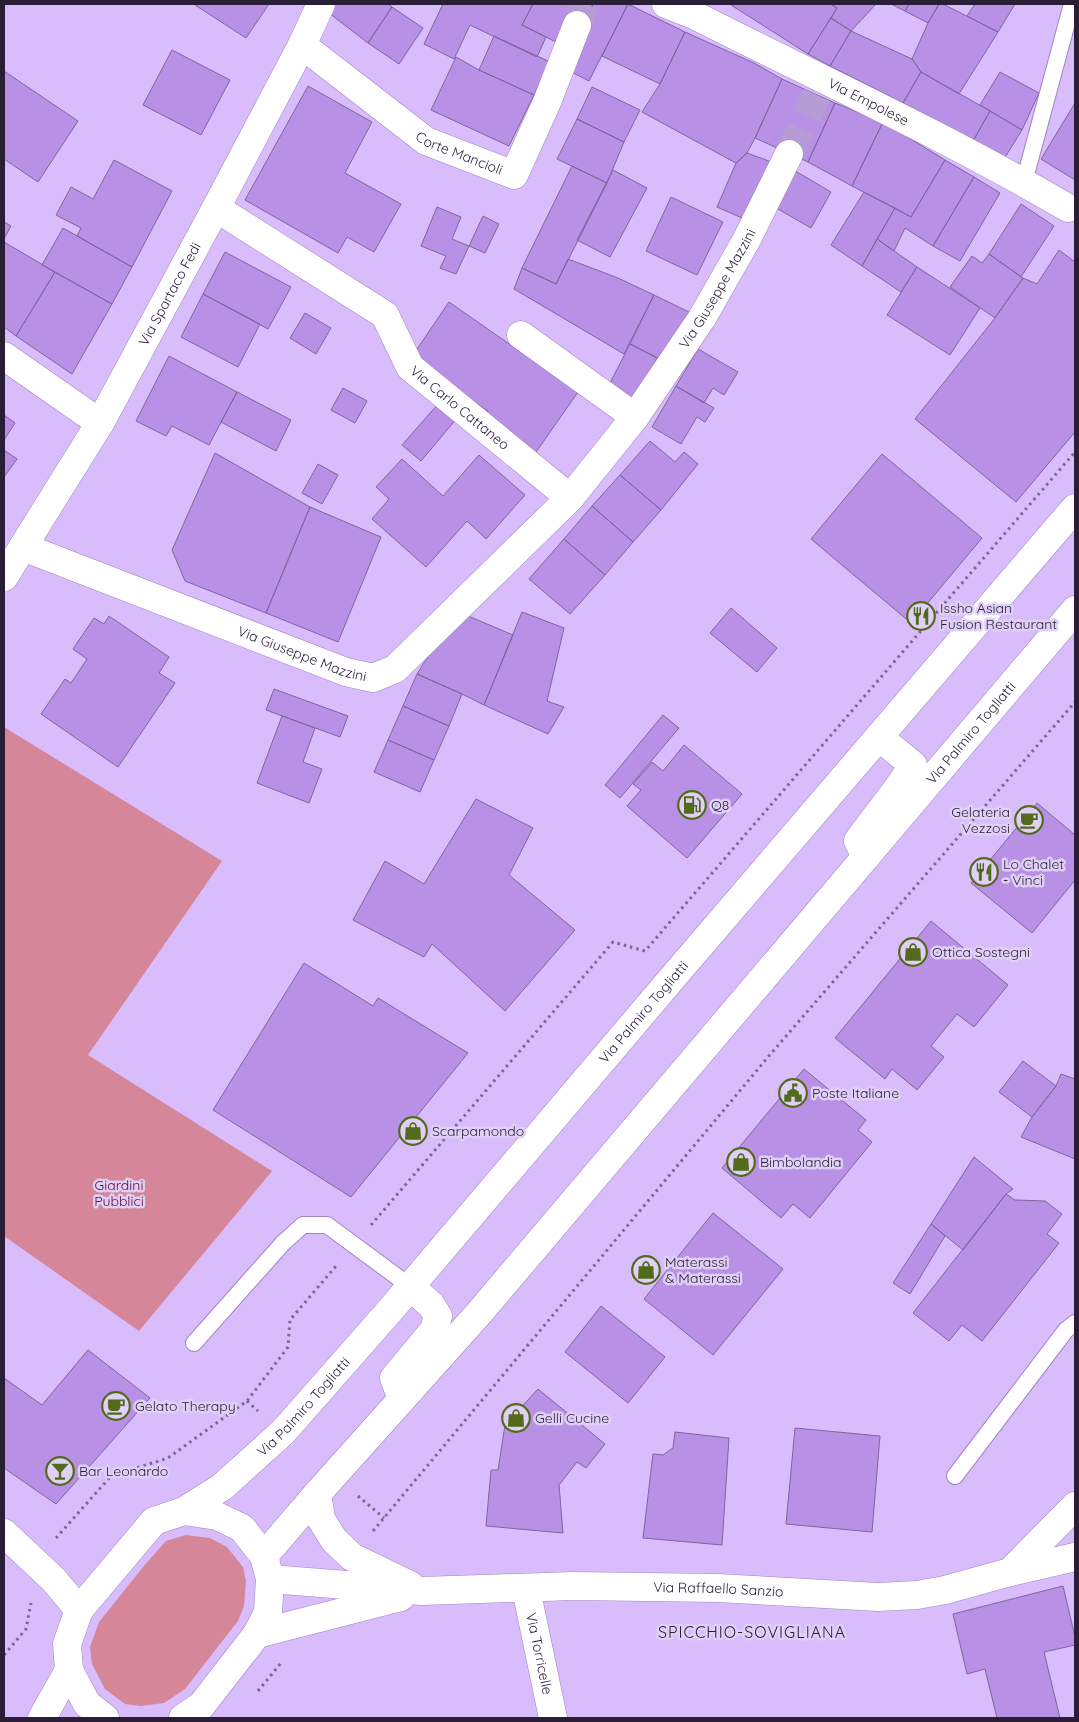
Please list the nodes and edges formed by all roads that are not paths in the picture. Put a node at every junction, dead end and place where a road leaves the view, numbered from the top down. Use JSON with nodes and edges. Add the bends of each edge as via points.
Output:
{"nodes":[{"id":1,"x":321,"y":4,"type":"edge"},
{"id":2,"x":666,"y":4,"type":"edge"},
{"id":3,"x":1072,"y":4,"type":"edge"},
{"id":4,"x":577,"y":25,"type":"tunnel mouth"},
{"id":5,"x":302,"y":45,"type":"junction"},
{"id":6,"x":789,"y":154,"type":"tunnel mouth"},
{"id":7,"x":1024,"y":182,"type":"junction"},
{"id":8,"x":216,"y":208,"type":"junction"},
{"id":9,"x":1068,"y":208,"type":"dead end"},
{"id":10,"x":521,"y":336,"type":"dead end"},
{"id":11,"x":4,"y":356,"type":"edge"},
{"id":12,"x":635,"y":417,"type":"junction"},
{"id":13,"x":100,"y":422,"type":"junction"},
{"id":14,"x":570,"y":498,"type":"junction"},
{"id":15,"x":1075,"y":508,"type":"edge"},
{"id":16,"x":23,"y":547,"type":"junction"},
{"id":17,"x":4,"y":577,"type":"edge"},
{"id":18,"x":1075,"y":610,"type":"edge"},
{"id":19,"x":879,"y":737,"type":"junction"},
{"id":20,"x":866,"y":857,"type":"junction"},
{"id":21,"x":411,"y":1287,"type":"junction"},
{"id":22,"x":1075,"y":1323,"type":"edge"},
{"id":23,"x":194,"y":1343,"type":"dead end"},
{"id":24,"x":402,"y":1399,"type":"junction"},
{"id":25,"x":955,"y":1476,"type":"dead end"},
{"id":26,"x":317,"y":1494,"type":"junction"},
{"id":27,"x":1073,"y":1508,"type":"edge"},
{"id":28,"x":184,"y":1511,"type":"junction"},
{"id":29,"x":4,"y":1532,"type":"edge"},
{"id":30,"x":1075,"y":1556,"type":"edge"},
{"id":31,"x":267,"y":1567,"type":"junction"},
{"id":32,"x":1010,"y":1572,"type":"junction"},
{"id":33,"x":526,"y":1589,"type":"junction"},
{"id":34,"x":422,"y":1591,"type":"junction"},
{"id":35,"x":79,"y":1610,"type":"junction"},
{"id":36,"x":257,"y":1634,"type":"junction"},
{"id":37,"x":69,"y":1670,"type":"junction"},
{"id":38,"x":193,"y":1714,"type":"edge"},
{"id":39,"x":42,"y":1718,"type":"edge"},
{"id":40,"x":105,"y":1718,"type":"edge"},
{"id":41,"x":552,"y":1718,"type":"edge"}],
"edges":[{"from":1,"to":5,"type":"street","name":"Via Spartaco Fedi"},
{"from":2,"to":7,"type":"street","name":"Via Empolese","via":[[694,15],[820,87],[897,116]]},
{"from":3,"to":7,"type":"lane"},
{"from":4,"to":5,"type":"street","name":"Corte Mancioli","via":[[514,175],[426,141]]},
{"from":5,"to":8,"type":"street","name":"Via Spartaco Fedi"},
{"from":6,"to":12,"type":"street","name":"Via Giuseppe Mazzini","via":[[747,239],[702,318]]},
{"from":7,"to":9,"type":"street","name":"Via Empolese"},
{"from":8,"to":13,"type":"street","name":"Via Spartaco Fedi"},
{"from":8,"to":14,"type":"street","name":"Via Carlo Cattaneo","via":[[385,315],[410,367]]},
{"from":10,"to":12,"type":"street"},
{"from":11,"to":13,"type":"street"},
{"from":12,"to":14,"type":"street","name":"Via Giuseppe Mazzini"},
{"from":13,"to":16,"type":"street","name":"Via Spartaco Fedi"},
{"from":14,"to":16,"type":"street","name":"Via Giuseppe Mazzini","via":[[395,669],[373,678],[346,672]]},
{"from":15,"to":19,"type":"street","name":"Via Palmiro Togliatti"},
{"from":16,"to":17,"type":"street","name":"Via Spartaco Fedi"},
{"from":18,"to":20,"type":"street","name":"Via Palmiro Togliatti"},
{"from":19,"to":20,"type":"street","name":"Via Palmiro Togliatti","via":[[913,765],[901,786],[858,840]]},
{"from":19,"to":21,"type":"street","name":"Via Palmiro Togliatti"},
{"from":20,"to":24,"type":"street","name":"Via Palmiro Togliatti","via":[[480,1312]]},
{"from":21,"to":23,"type":"lane","via":[[327,1225],[304,1225],[283,1243]]},
{"from":21,"to":24,"type":"street","via":[[438,1316],[434,1330],[394,1378]]},
{"from":21,"to":28,"type":"street","name":"Via Palmiro Togliatti","via":[[283,1432],[222,1487]]},
{"from":22,"to":25,"type":"lane","via":[[1066,1330]]},
{"from":24,"to":26,"type":"street","name":"Via Palmiro Togliatti"},
{"from":26,"to":31,"type":"street","name":"Via Palmiro Togliatti"},
{"from":26,"to":34,"type":"street","name":"Via Raffaello Sanzio","via":[[321,1520],[334,1540],[352,1557]]},
{"from":27,"to":30,"type":"street","via":[[1067,1523],[1067,1541]]},
{"from":27,"to":32,"type":"street","name":"Via Raffaello Sanzio"},
{"from":28,"to":31,"type":"street","name":"Via Palmiro Togliatti","via":[[217,1516],[242,1528]]},
{"from":28,"to":35,"type":"street","name":"Via Palmiro Togliatti","via":[[154,1520]]},
{"from":29,"to":35,"type":"street","via":[[54,1580]]},
{"from":30,"to":32,"type":"street","name":"Via Raffaello Sanzio"},
{"from":31,"to":34,"type":"street","name":"Via Raffaello Sanzio"},
{"from":31,"to":36,"type":"street","via":[[268,1612]]},
{"from":32,"to":33,"type":"street","name":"Via Raffaello Sanzio","via":[[945,1590],[878,1597],[718,1588],[573,1586]]},
{"from":33,"to":34,"type":"street","name":"Via Raffaello Sanzio"},
{"from":33,"to":41,"type":"street","name":"Via Torricelle"},
{"from":34,"to":36,"type":"street","name":"Via Raffaello Sanzio"},
{"from":35,"to":37,"type":"street","name":"Via Palmiro Togliatti","via":[[67,1644]]},
{"from":36,"to":38,"type":"street"},
{"from":37,"to":39,"type":"street"},
{"from":37,"to":40,"type":"street","name":"Via Palmiro Togliatti","via":[[87,1704]]}]}
